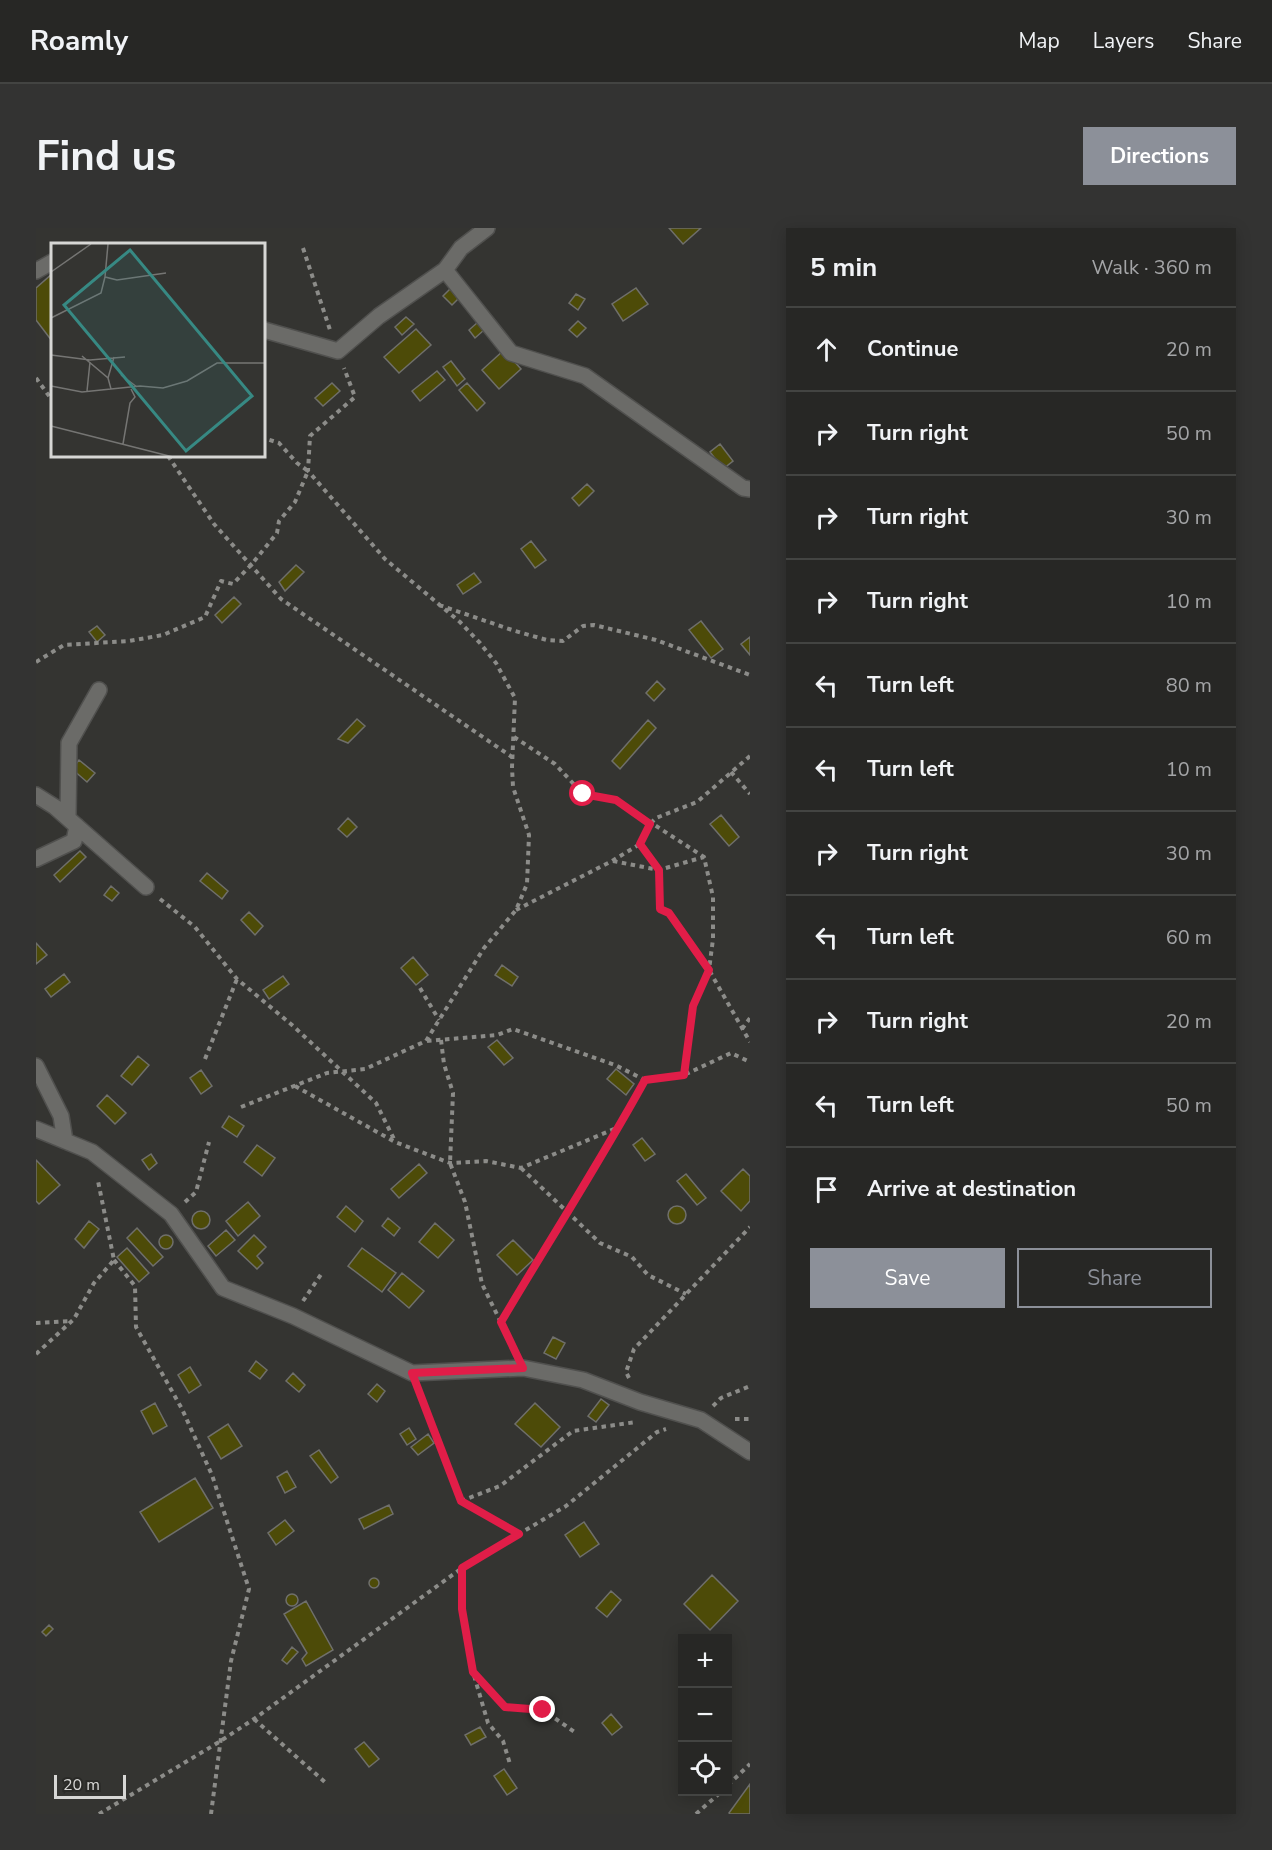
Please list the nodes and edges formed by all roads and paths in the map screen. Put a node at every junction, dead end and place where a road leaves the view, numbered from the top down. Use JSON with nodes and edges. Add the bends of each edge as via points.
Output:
{"nodes":[{"id":1,"x":487,"y":228,"type":"edge"},
{"id":2,"x":303,"y":248,"type":"dead end"},
{"id":3,"x":51,"y":263,"type":"edge"},
{"id":4,"x":445,"y":270,"type":"junction"},
{"id":5,"x":36,"y":271,"type":"edge"},
{"id":6,"x":266,"y":331,"type":"edge"},
{"id":7,"x":338,"y":351,"type":"junction"},
{"id":8,"x":36,"y":378,"type":"edge"},
{"id":9,"x":51,"y":399,"type":"edge"},
{"id":10,"x":266,"y":439,"type":"edge"},
{"id":11,"x":169,"y":458,"type":"edge"},
{"id":12,"x":308,"y":471,"type":"junction"},
{"id":13,"x":750,"y":489,"type":"edge"},
{"id":14,"x":251,"y":566,"type":"junction"},
{"id":15,"x":436,"y":603,"type":"junction"},
{"id":16,"x":36,"y":662,"type":"edge"},
{"id":17,"x":750,"y":675,"type":"edge"},
{"id":18,"x":99,"y":690,"type":"dead end"},
{"id":19,"x":513,"y":737,"type":"junction"},
{"id":20,"x":750,"y":756,"type":"edge"},
{"id":21,"x":512,"y":758,"type":"junction"},
{"id":22,"x":731,"y":772,"type":"junction"},
{"id":23,"x":750,"y":794,"type":"edge"},
{"id":24,"x":36,"y":795,"type":"edge"},
{"id":25,"x":73,"y":822,"type":"junction"},
{"id":26,"x":650,"y":824,"type":"junction"},
{"id":27,"x":640,"y":844,"type":"junction"},
{"id":28,"x":704,"y":857,"type":"junction"},
{"id":29,"x":36,"y":859,"type":"edge"},
{"id":30,"x":612,"y":861,"type":"junction"},
{"id":31,"x":659,"y":870,"type":"junction"},
{"id":32,"x":146,"y":887,"type":"joint"},
{"id":33,"x":516,"y":910,"type":"junction"},
{"id":34,"x":709,"y":970,"type":"junction"},
{"id":35,"x":237,"y":979,"type":"junction"},
{"id":36,"x":420,"y":988,"type":"dead end"},
{"id":37,"x":750,"y":1018,"type":"edge"},
{"id":38,"x":439,"y":1020,"type":"junction"},
{"id":39,"x":742,"y":1029,"type":"junction"},
{"id":40,"x":441,"y":1040,"type":"junction"},
{"id":41,"x":426,"y":1041,"type":"junction"},
{"id":42,"x":750,"y":1042,"type":"edge"},
{"id":43,"x":205,"y":1059,"type":"dead end"},
{"id":44,"x":750,"y":1062,"type":"edge"},
{"id":45,"x":36,"y":1066,"type":"edge"},
{"id":46,"x":340,"y":1072,"type":"junction"},
{"id":47,"x":684,"y":1075,"type":"junction"},
{"id":48,"x":645,"y":1080,"type":"junction"},
{"id":49,"x":294,"y":1086,"type":"junction"},
{"id":50,"x":241,"y":1107,"type":"dead end"},
{"id":51,"x":619,"y":1127,"type":"junction"},
{"id":52,"x":36,"y":1129,"type":"edge"},
{"id":53,"x":64,"y":1141,"type":"junction"},
{"id":54,"x":209,"y":1142,"type":"dead end"},
{"id":55,"x":395,"y":1142,"type":"junction"},
{"id":56,"x":93,"y":1152,"type":"junction"},
{"id":57,"x":450,"y":1163,"type":"junction"},
{"id":58,"x":521,"y":1168,"type":"junction"},
{"id":59,"x":568,"y":1211,"type":"junction"},
{"id":60,"x":171,"y":1214,"type":"junction"},
{"id":61,"x":750,"y":1227,"type":"edge"},
{"id":62,"x":114,"y":1260,"type":"junction"},
{"id":63,"x":322,"y":1273,"type":"dead end"},
{"id":64,"x":686,"y":1294,"type":"junction"},
{"id":65,"x":293,"y":1316,"type":"junction"},
{"id":66,"x":71,"y":1321,"type":"junction"},
{"id":67,"x":501,"y":1322,"type":"junction"},
{"id":68,"x":36,"y":1323,"type":"edge"},
{"id":69,"x":36,"y":1354,"type":"edge"},
{"id":70,"x":523,"y":1368,"type":"junction"},
{"id":71,"x":412,"y":1373,"type":"junction"},
{"id":72,"x":750,"y":1386,"type":"edge"},
{"id":73,"x":640,"y":1402,"type":"junction"},
{"id":74,"x":701,"y":1420,"type":"junction"},
{"id":75,"x":638,"y":1422,"type":"dead end"},
{"id":76,"x":668,"y":1429,"type":"dead end"},
{"id":77,"x":750,"y":1452,"type":"edge"},
{"id":78,"x":461,"y":1501,"type":"junction"},
{"id":79,"x":519,"y":1534,"type":"junction"},
{"id":80,"x":462,"y":1568,"type":"junction"},
{"id":81,"x":473,"y":1672,"type":"junction"},
{"id":82,"x":254,"y":1719,"type":"junction"},
{"id":83,"x":576,"y":1733,"type":"dead end"},
{"id":84,"x":219,"y":1742,"type":"junction"},
{"id":85,"x":510,"y":1764,"type":"dead end"},
{"id":86,"x":750,"y":1764,"type":"edge"},
{"id":87,"x":732,"y":1781,"type":"edge"},
{"id":88,"x":327,"y":1784,"type":"dead end"},
{"id":89,"x":716,"y":1796,"type":"edge"},
{"id":90,"x":99,"y":1814,"type":"edge"},
{"id":91,"x":211,"y":1814,"type":"edge"},
{"id":92,"x":696,"y":1814,"type":"edge"}],
"edges":[{"from":1,"to":4,"type":"street","via":[[461,248]]},
{"from":2,"to":7,"type":"path"},
{"from":3,"to":5,"type":"street"},
{"from":4,"to":7,"type":"street","via":[[379,316]]},
{"from":4,"to":13,"type":"street","via":[[511,353],[585,376],[743,488]]},
{"from":6,"to":7,"type":"street"},
{"from":7,"to":12,"type":"path","via":[[355,397],[310,436]]},
{"from":8,"to":9,"type":"path"},
{"from":10,"to":12,"type":"path","via":[[279,443]]},
{"from":11,"to":14,"type":"path","via":[[214,524]]},
{"from":12,"to":14,"type":"path","via":[[295,502],[279,521],[277,533]]},
{"from":12,"to":15,"type":"path","via":[[385,560]]},
{"from":14,"to":16,"type":"path","via":[[232,584],[221,581],[205,617],[163,635],[64,645]]},
{"from":14,"to":21,"type":"path","via":[[281,599]]},
{"from":15,"to":17,"type":"path","via":[[547,640],[563,641],[583,626],[594,625],[656,640]]},
{"from":15,"to":19,"type":"path","via":[[460,622],[496,663],[515,698]]},
{"from":18,"to":25,"type":"street","via":[[69,743]]},
{"from":19,"to":21,"type":"path"},
{"from":19,"to":26,"type":"path","via":[[555,764],[583,794],[616,800]]},
{"from":20,"to":22,"type":"path"},
{"from":21,"to":33,"type":"path","via":[[513,787],[529,835],[527,884]]},
{"from":22,"to":23,"type":"path"},
{"from":22,"to":26,"type":"path","via":[[697,802]]},
{"from":24,"to":25,"type":"street"},
{"from":25,"to":29,"type":"street","via":[[74,841]]},
{"from":25,"to":32,"type":"street"},
{"from":26,"to":27,"type":"path"},
{"from":26,"to":28,"type":"path"},
{"from":27,"to":30,"type":"path"},
{"from":27,"to":31,"type":"path"},
{"from":28,"to":31,"type":"path"},
{"from":28,"to":34,"type":"path","via":[[713,897]]},
{"from":30,"to":31,"type":"path"},
{"from":30,"to":33,"type":"path"},
{"from":31,"to":34,"type":"path","via":[[660,909],[669,913]]},
{"from":32,"to":35,"type":"path","via":[[195,927]]},
{"from":33,"to":38,"type":"path","via":[[484,948]]},
{"from":34,"to":39,"type":"path"},
{"from":34,"to":47,"type":"path","via":[[693,1006]]},
{"from":35,"to":43,"type":"path"},
{"from":35,"to":46,"type":"path"},
{"from":36,"to":38,"type":"path"},
{"from":37,"to":39,"type":"path"},
{"from":38,"to":41,"type":"path"},
{"from":39,"to":42,"type":"path"},
{"from":40,"to":41,"type":"path"},
{"from":40,"to":48,"type":"path","via":[[498,1035],[513,1029],[615,1065]]},
{"from":40,"to":57,"type":"path","via":[[453,1093]]},
{"from":41,"to":46,"type":"path","via":[[365,1069]]},
{"from":44,"to":47,"type":"path","via":[[731,1053]]},
{"from":45,"to":53,"type":"street","via":[[61,1116]]},
{"from":46,"to":49,"type":"path"},
{"from":46,"to":55,"type":"path","via":[[376,1103]]},
{"from":47,"to":48,"type":"path"},
{"from":48,"to":51,"type":"path"},
{"from":49,"to":50,"type":"path"},
{"from":49,"to":55,"type":"path"},
{"from":51,"to":58,"type":"path"},
{"from":51,"to":59,"type":"path"},
{"from":52,"to":53,"type":"street"},
{"from":53,"to":56,"type":"street"},
{"from":54,"to":60,"type":"path","via":[[196,1192]]},
{"from":55,"to":57,"type":"path"},
{"from":56,"to":60,"type":"street"},
{"from":56,"to":62,"type":"path"},
{"from":57,"to":58,"type":"path","via":[[486,1161]]},
{"from":57,"to":67,"type":"path","via":[[465,1202],[482,1284]]},
{"from":58,"to":59,"type":"path"},
{"from":59,"to":64,"type":"path","via":[[600,1243],[632,1257],[648,1275]]},
{"from":59,"to":67,"type":"path"},
{"from":60,"to":65,"type":"street","via":[[223,1288]]},
{"from":61,"to":64,"type":"path"},
{"from":62,"to":66,"type":"path","via":[[94,1283]]},
{"from":62,"to":84,"type":"path","via":[[135,1286],[136,1327],[182,1408],[212,1475],[249,1589],[231,1661]]},
{"from":63,"to":65,"type":"path"},
{"from":64,"to":73,"type":"path","via":[[634,1349],[626,1372]]},
{"from":65,"to":71,"type":"street"},
{"from":66,"to":68,"type":"path"},
{"from":66,"to":69,"type":"path"},
{"from":67,"to":70,"type":"path"},
{"from":70,"to":71,"type":"street"},
{"from":70,"to":73,"type":"street","via":[[583,1380]]},
{"from":71,"to":78,"type":"path"},
{"from":72,"to":74,"type":"path","via":[[721,1398]]},
{"from":73,"to":74,"type":"street"},
{"from":74,"to":77,"type":"street"},
{"from":75,"to":78,"type":"path","via":[[573,1431],[500,1486]]},
{"from":76,"to":79,"type":"path","via":[[657,1432],[566,1506]]},
{"from":78,"to":79,"type":"path"},
{"from":79,"to":80,"type":"path"},
{"from":80,"to":81,"type":"path","via":[[462,1609]]},
{"from":80,"to":82,"type":"path"},
{"from":81,"to":83,"type":"path","via":[[505,1707],[543,1710]]},
{"from":81,"to":85,"type":"path","via":[[488,1724],[503,1741]]},
{"from":82,"to":84,"type":"path"},
{"from":82,"to":88,"type":"path"},
{"from":84,"to":90,"type":"path"},
{"from":84,"to":91,"type":"path"},
{"from":86,"to":87,"type":"path"},
{"from":89,"to":92,"type":"path"}]}
